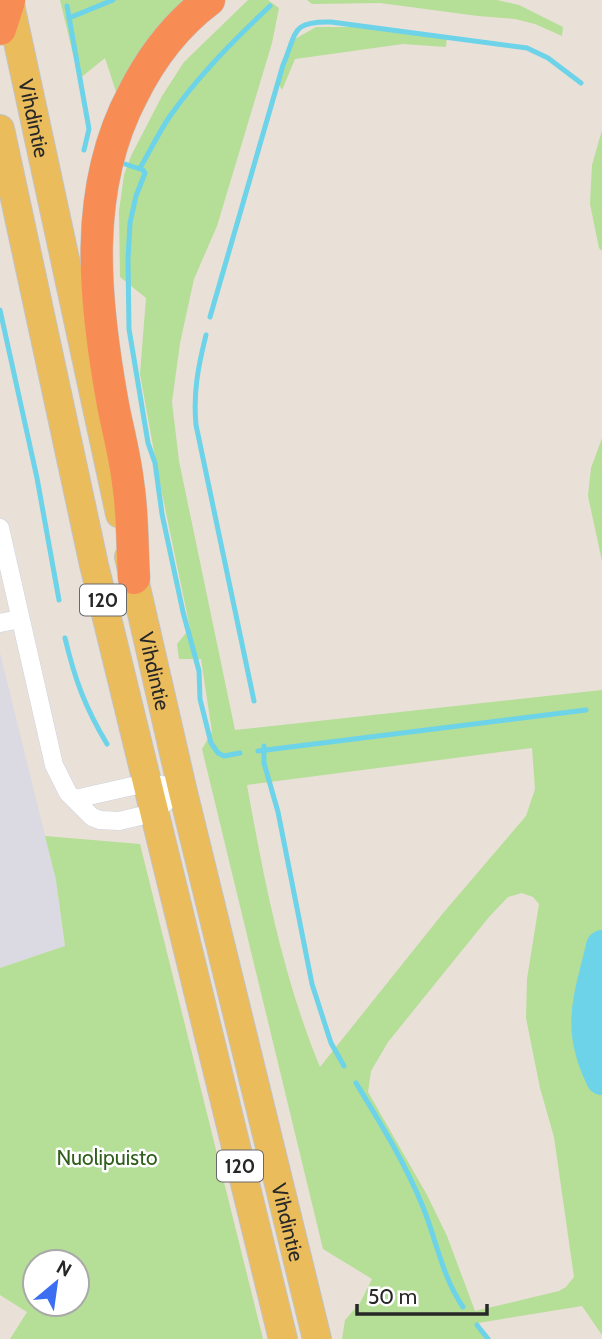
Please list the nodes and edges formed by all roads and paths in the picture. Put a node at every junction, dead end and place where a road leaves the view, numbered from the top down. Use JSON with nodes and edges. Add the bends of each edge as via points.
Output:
{"nodes":[{"id":1,"x":9,"y":0,"type":"edge"},
{"id":2,"x":209,"y":0,"type":"edge"},
{"id":3,"x":0,"y":29,"type":"edge"},
{"id":4,"x":0,"y":129,"type":"edge"},
{"id":5,"x":0,"y":528,"type":"edge"},
{"id":6,"x":134,"y":578,"type":"junction"},
{"id":7,"x":20,"y":619,"type":"junction"},
{"id":8,"x":0,"y":623,"type":"edge"},
{"id":9,"x":146,"y":783,"type":"junction"},
{"id":10,"x":182,"y":788,"type":"junction"},
{"id":11,"x":75,"y":799,"type":"junction"},
{"id":12,"x":153,"y":813,"type":"junction"},
{"id":13,"x":283,"y":1339,"type":"edge"},
{"id":14,"x":317,"y":1339,"type":"edge"}],
"edges":[{"from":1,"to":3,"type":"highway"},
{"from":1,"to":6,"type":"main road","name":"Vihdintie","number":"120"},
{"from":2,"to":6,"type":"highway","via":[[180,27],[142,75],[117,129],[101,183],[95,258],[104,347],[129,484]]},
{"from":4,"to":9,"type":"main road","name":"Vihdintie","number":"120"},
{"from":5,"to":7,"type":"street"},
{"from":6,"to":10,"type":"main road","name":"Vihdintie","number":"120"},
{"from":7,"to":8,"type":"street"},
{"from":7,"to":11,"type":"street","via":[[54,765]]},
{"from":9,"to":10,"type":"street"},
{"from":9,"to":11,"type":"street"},
{"from":9,"to":12,"type":"main road","name":"Vihdintie","number":"120"},
{"from":10,"to":12,"type":"street"},
{"from":10,"to":14,"type":"main road","name":"Vihdintie","number":"120"},
{"from":11,"to":12,"type":"street","via":[[100,820]]},
{"from":12,"to":13,"type":"main road","name":"Vihdintie","number":"120"}]}
